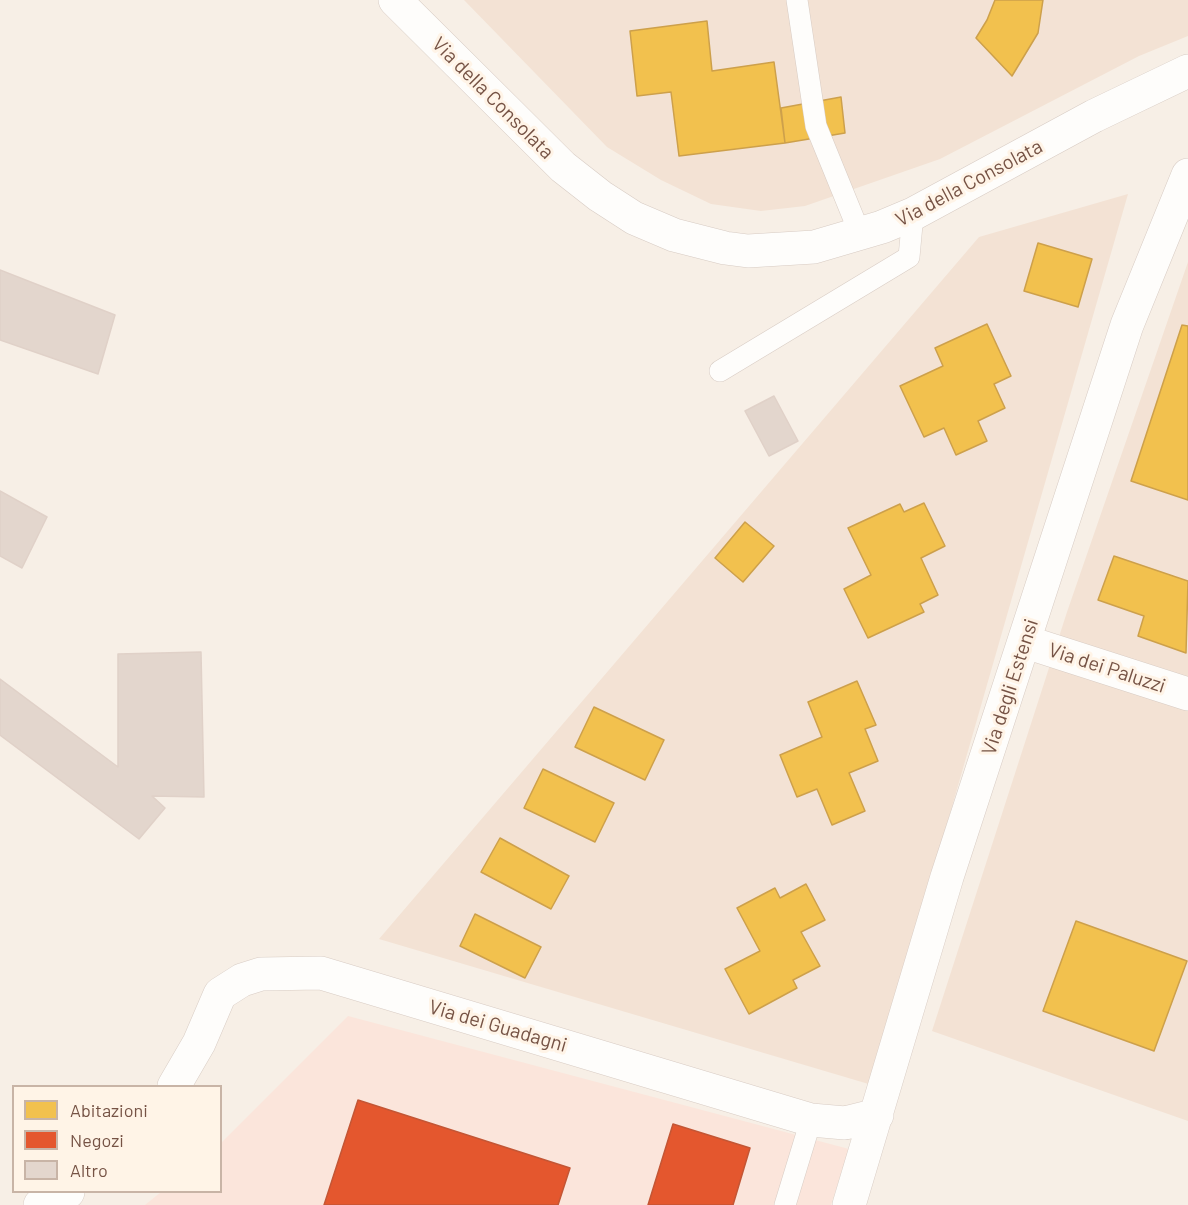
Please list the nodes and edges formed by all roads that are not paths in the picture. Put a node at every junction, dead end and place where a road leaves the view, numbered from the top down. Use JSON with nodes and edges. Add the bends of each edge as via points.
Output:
{"nodes":[{"id":1,"x":395,"y":0,"type":"edge"},
{"id":2,"x":797,"y":0,"type":"edge"},
{"id":3,"x":1188,"y":71,"type":"edge"},
{"id":4,"x":1188,"y":174,"type":"edge"},
{"id":5,"x":913,"y":214,"type":"junction"},
{"id":6,"x":860,"y":234,"type":"junction"},
{"id":7,"x":720,"y":371,"type":"dead end"},
{"id":8,"x":1026,"y":642,"type":"junction"},
{"id":9,"x":1188,"y":694,"type":"edge"},
{"id":10,"x":175,"y":1085,"type":"edge"},
{"id":11,"x":877,"y":1115,"type":"junction"},
{"id":12,"x":811,"y":1120,"type":"junction"},
{"id":13,"x":64,"y":1193,"type":"edge"},
{"id":14,"x":40,"y":1205,"type":"edge"},
{"id":15,"x":784,"y":1205,"type":"edge"},
{"id":16,"x":849,"y":1205,"type":"edge"}],
"edges":[{"from":1,"to":6,"type":"street","name":"Via della Consolata","via":[[563,167],[634,218],[691,240],[748,251],[814,247]]},
{"from":2,"to":6,"type":"lane","via":[[816,126]]},
{"from":3,"to":5,"type":"street","name":"Via della Consolata","via":[[1094,116]]},
{"from":4,"to":8,"type":"street","name":"Via degli Estensi","via":[[1127,325]]},
{"from":5,"to":6,"type":"street","name":"Via della Consolata"},
{"from":5,"to":7,"type":"lane","via":[[909,257]]},
{"from":8,"to":9,"type":"street","name":"Via dei Paluzzi"},
{"from":8,"to":11,"type":"street","name":"Via degli Estensi","via":[[947,878]]},
{"from":10,"to":12,"type":"street","name":"Via dei Guadagni","via":[[199,1043],[220,994],[261,974],[321,974]]},
{"from":11,"to":12,"type":"street","name":"Via dei Guadagni","via":[[845,1123]]},
{"from":11,"to":16,"type":"street","name":"Via degli Estensi"},
{"from":12,"to":15,"type":"lane"},
{"from":13,"to":14,"type":"street"}]}
